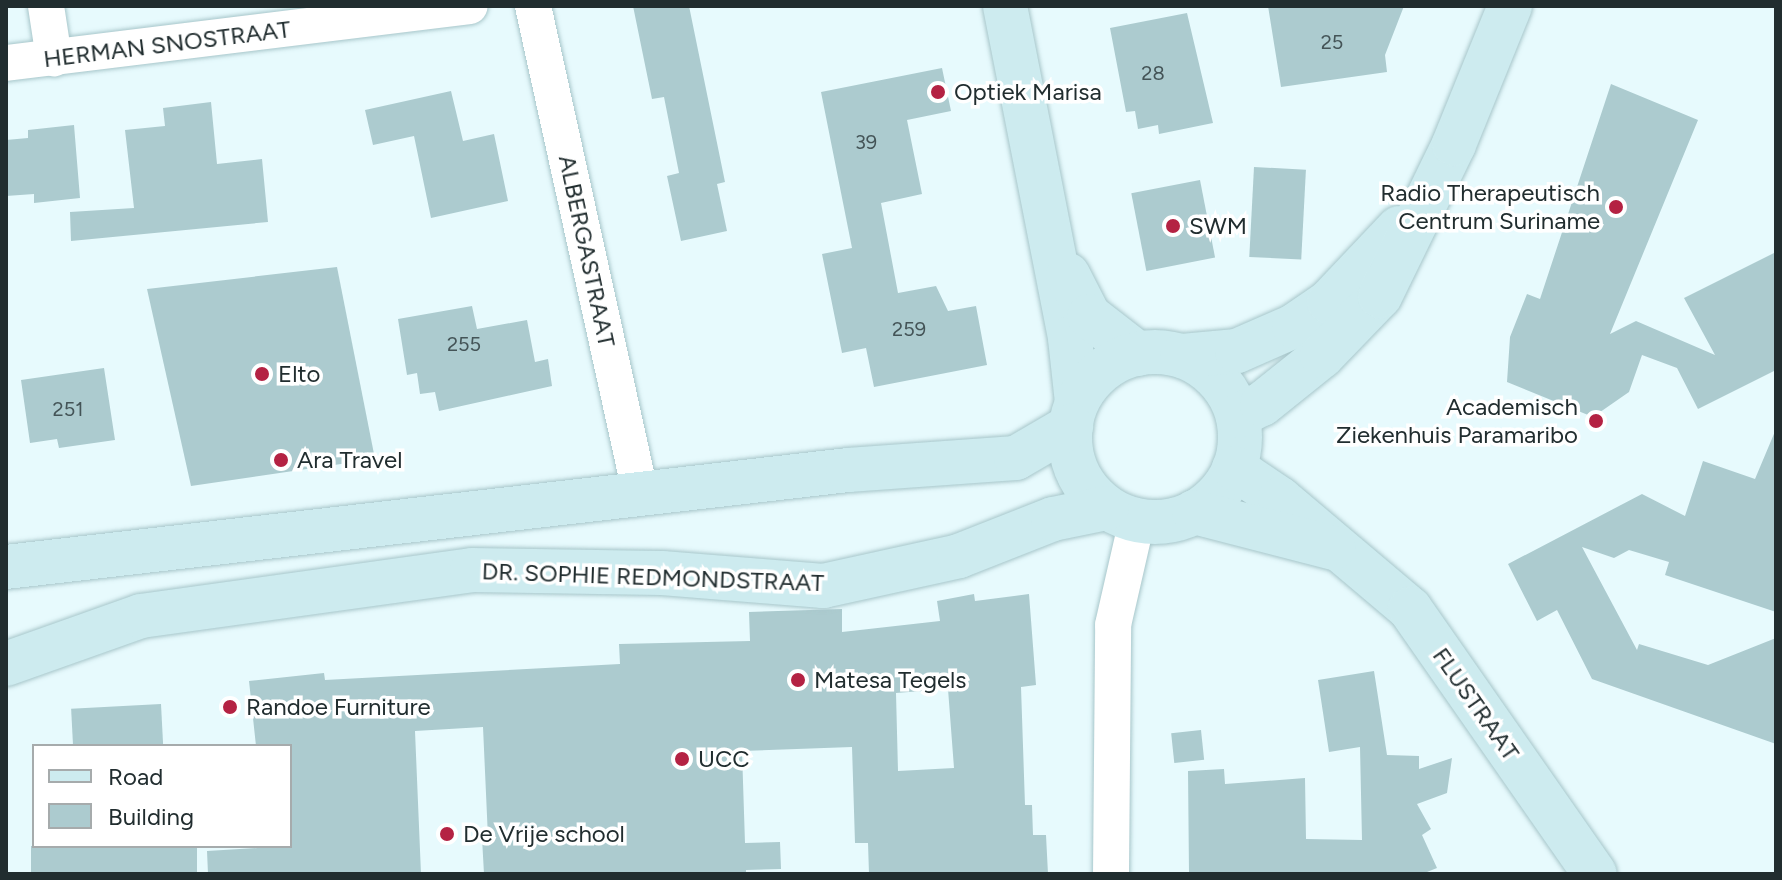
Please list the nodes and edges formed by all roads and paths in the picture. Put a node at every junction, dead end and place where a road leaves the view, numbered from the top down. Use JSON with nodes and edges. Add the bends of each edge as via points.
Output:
{"nodes":[{"id":1,"x":46,"y":6,"type":"edge"},
{"id":2,"x":470,"y":6,"type":"edge"},
{"id":3,"x":533,"y":6,"type":"edge"},
{"id":4,"x":1005,"y":6,"type":"edge"},
{"id":5,"x":1510,"y":6,"type":"edge"},
{"id":6,"x":54,"y":58,"type":"junction"},
{"id":7,"x":6,"y":63,"type":"edge"},
{"id":8,"x":1433,"y":185,"type":"junction"},
{"id":9,"x":1054,"y":248,"type":"junction"},
{"id":10,"x":1138,"y":354,"type":"junction"},
{"id":11,"x":1182,"y":356,"type":"junction"},
{"id":12,"x":1074,"y":414,"type":"junction"},
{"id":13,"x":1238,"y":416,"type":"junction"},
{"id":14,"x":1234,"y":468,"type":"junction"},
{"id":15,"x":641,"y":496,"type":"junction"},
{"id":16,"x":1194,"y":512,"type":"junction"},
{"id":17,"x":1122,"y":514,"type":"junction"},
{"id":18,"x":1339,"y":549,"type":"junction"},
{"id":19,"x":6,"y":567,"type":"edge"},
{"id":20,"x":6,"y":664,"type":"edge"},
{"id":21,"x":1111,"y":874,"type":"edge"},
{"id":22,"x":1595,"y":874,"type":"edge"}],
"edges":[{"from":1,"to":6,"type":"street"},
{"from":2,"to":6,"type":"street","name":"HERMAN SNOSTRAAT"},
{"from":3,"to":15,"type":"street","name":"ALBERGASTRAAT"},
{"from":4,"to":9,"type":"street"},
{"from":5,"to":8,"type":"street"},
{"from":6,"to":7,"type":"street","name":"HERMAN SNOSTRAAT"},
{"from":8,"to":11,"type":"street","via":[[1347,283],[1294,326],[1237,351]]},
{"from":8,"to":13,"type":"street","via":[[1400,260],[1354,327],[1262,404]]},
{"from":9,"to":10,"type":"street","via":[[1089,316]]},
{"from":9,"to":12,"type":"street"},
{"from":10,"to":11,"type":"street"},
{"from":10,"to":12,"type":"street","via":[[1103,370]]},
{"from":11,"to":13,"type":"street","via":[[1213,374]]},
{"from":12,"to":15,"type":"street","via":[[1016,458],[848,470]]},
{"from":12,"to":17,"type":"street","via":[[1080,477]]},
{"from":13,"to":14,"type":"street","via":[[1241,432]]},
{"from":14,"to":16,"type":"street","via":[[1218,494]]},
{"from":14,"to":18,"type":"street","name":"FLUSTRAAT"},
{"from":15,"to":19,"type":"street"},
{"from":16,"to":17,"type":"street","via":[[1168,521]]},
{"from":16,"to":18,"type":"street","name":"FLUSTRAAT"},
{"from":17,"to":20,"type":"street","name":"DR. SOPHIE REDMONDSTRAAT","via":[[1053,519],[959,556],[823,586],[662,573],[472,570],[141,616]]},
{"from":17,"to":21,"type":"street","via":[[1113,625]]},
{"from":18,"to":22,"type":"street","name":"FLUSTRAAT","via":[[1410,609]]}]}
